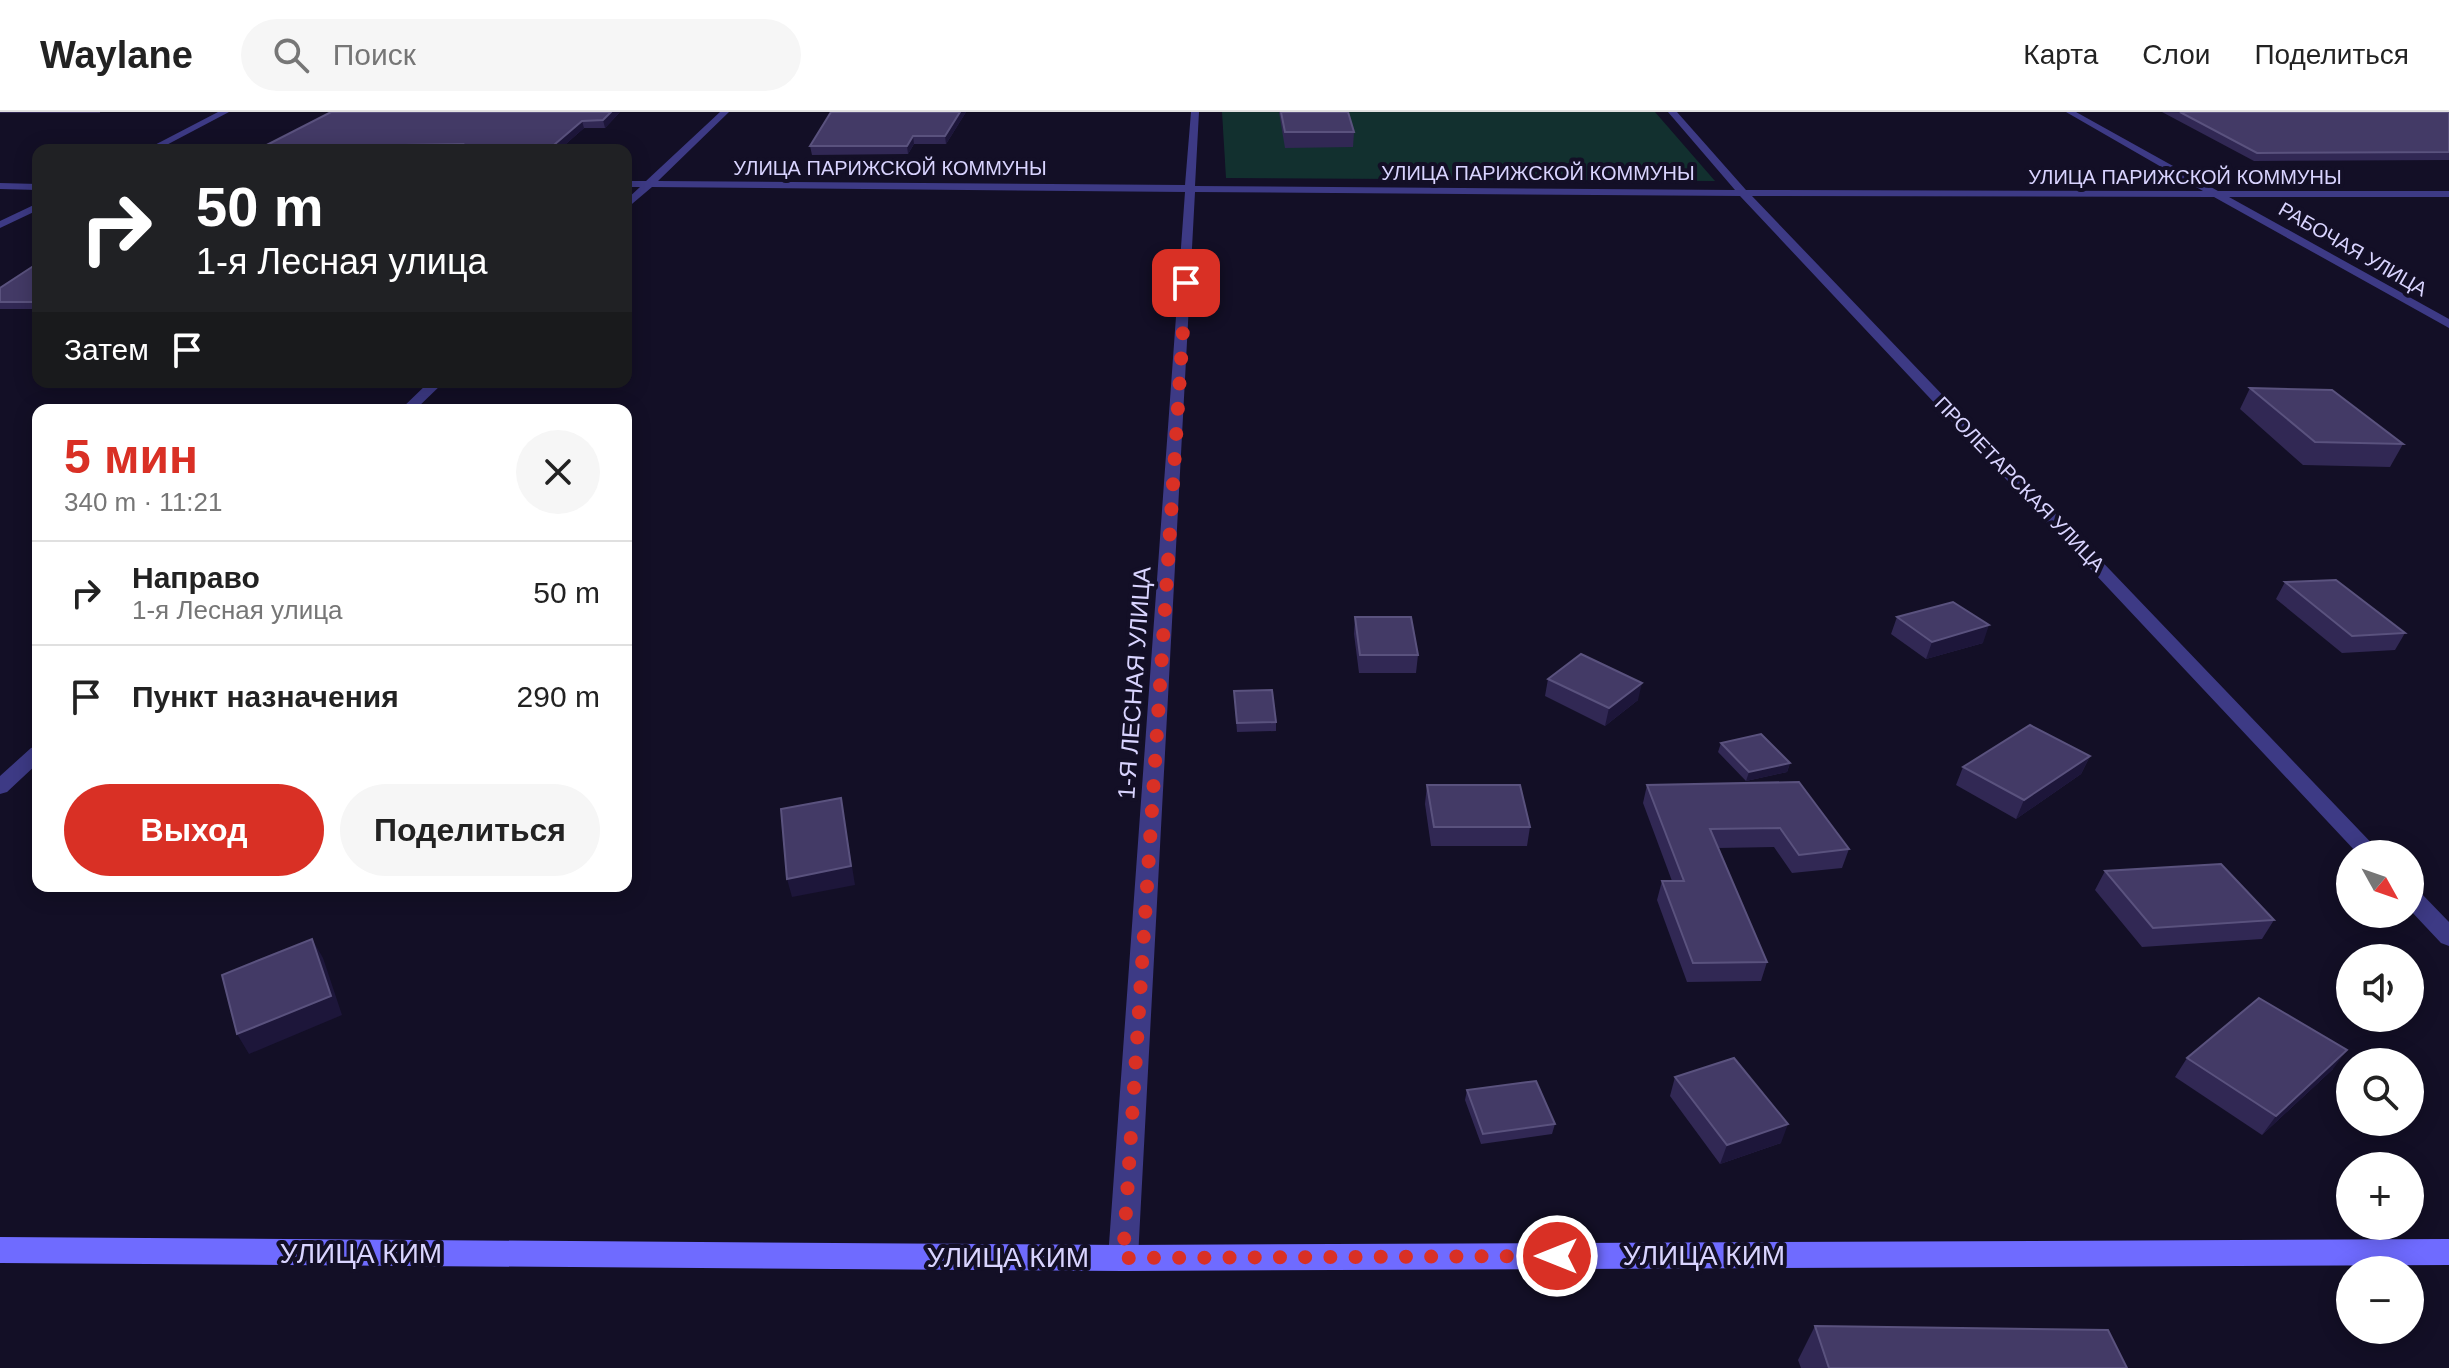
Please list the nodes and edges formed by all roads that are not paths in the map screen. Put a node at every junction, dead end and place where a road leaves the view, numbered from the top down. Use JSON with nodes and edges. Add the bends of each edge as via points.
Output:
{"nodes":[{"id":1,"x":225,"y":112,"type":"edge"},
{"id":2,"x":725,"y":112,"type":"edge"},
{"id":3,"x":1195,"y":112,"type":"edge"},
{"id":4,"x":1672,"y":112,"type":"edge"},
{"id":5,"x":2070,"y":112,"type":"edge"},
{"id":6,"x":162,"y":144,"type":"edge"},
{"id":7,"x":632,"y":184,"type":"edge"},
{"id":8,"x":650,"y":184,"type":"junction"},
{"id":9,"x":0,"y":186,"type":"edge"},
{"id":10,"x":32,"y":187,"type":"edge"},
{"id":11,"x":1192,"y":188,"type":"junction"},
{"id":12,"x":1743,"y":193,"type":"junction"},
{"id":13,"x":2449,"y":194,"type":"edge"},
{"id":14,"x":2224,"y":196,"type":"junction"},
{"id":15,"x":632,"y":200,"type":"edge"},
{"id":16,"x":32,"y":209,"type":"edge"},
{"id":17,"x":0,"y":225,"type":"edge"},
{"id":18,"x":2449,"y":324,"type":"edge"},
{"id":19,"x":431,"y":388,"type":"edge"},
{"id":20,"x":413,"y":404,"type":"edge"},
{"id":21,"x":32,"y":758,"type":"edge"},
{"id":22,"x":0,"y":787,"type":"edge"},
{"id":23,"x":2358,"y":840,"type":"edge"},
{"id":24,"x":2424,"y":911,"type":"edge"},
{"id":25,"x":2449,"y":937,"type":"edge"},
{"id":26,"x":0,"y":1250,"type":"edge"},
{"id":27,"x":2449,"y":1252,"type":"edge"},
{"id":28,"x":1123,"y":1258,"type":"junction"}],
"edges":[{"from":1,"to":6,"type":"street"},
{"from":2,"to":8,"type":"street"},
{"from":3,"to":11,"type":"street","name":"1-Я ЛЕСНАЯ УЛИЦА"},
{"from":4,"to":12,"type":"street","name":"ПРОЛЕТАРСКАЯ УЛИЦА"},
{"from":5,"to":14,"type":"street","name":"РАБОЧАЯ УЛИЦА"},
{"from":7,"to":8,"type":"street","name":"УЛИЦА ПАРИЖСКОЙ КОММУНЫ"},
{"from":8,"to":11,"type":"street","name":"УЛИЦА ПАРИЖСКОЙ КОММУНЫ"},
{"from":8,"to":15,"type":"street"},
{"from":9,"to":10,"type":"street"},
{"from":11,"to":12,"type":"street","name":"УЛИЦА ПАРИЖСКОЙ КОММУНЫ"},
{"from":11,"to":28,"type":"street","name":"1-Я ЛЕСНАЯ УЛИЦА"},
{"from":12,"to":14,"type":"street","name":"УЛИЦА ПАРИЖСКОЙ КОММУНЫ"},
{"from":12,"to":23,"type":"street","name":"ПРОЛЕТАРСКАЯ УЛИЦА"},
{"from":13,"to":14,"type":"street","name":"УЛИЦА ПАРИЖСКОЙ КОММУНЫ"},
{"from":14,"to":18,"type":"street","name":"РАБОЧАЯ УЛИЦА"},
{"from":16,"to":17,"type":"street"},
{"from":19,"to":20,"type":"street"},
{"from":21,"to":22,"type":"street"},
{"from":24,"to":25,"type":"street"},
{"from":26,"to":28,"type":"main road","name":"УЛИЦА КИМ"},
{"from":27,"to":28,"type":"main road","name":"УЛИЦА КИМ"}]}
